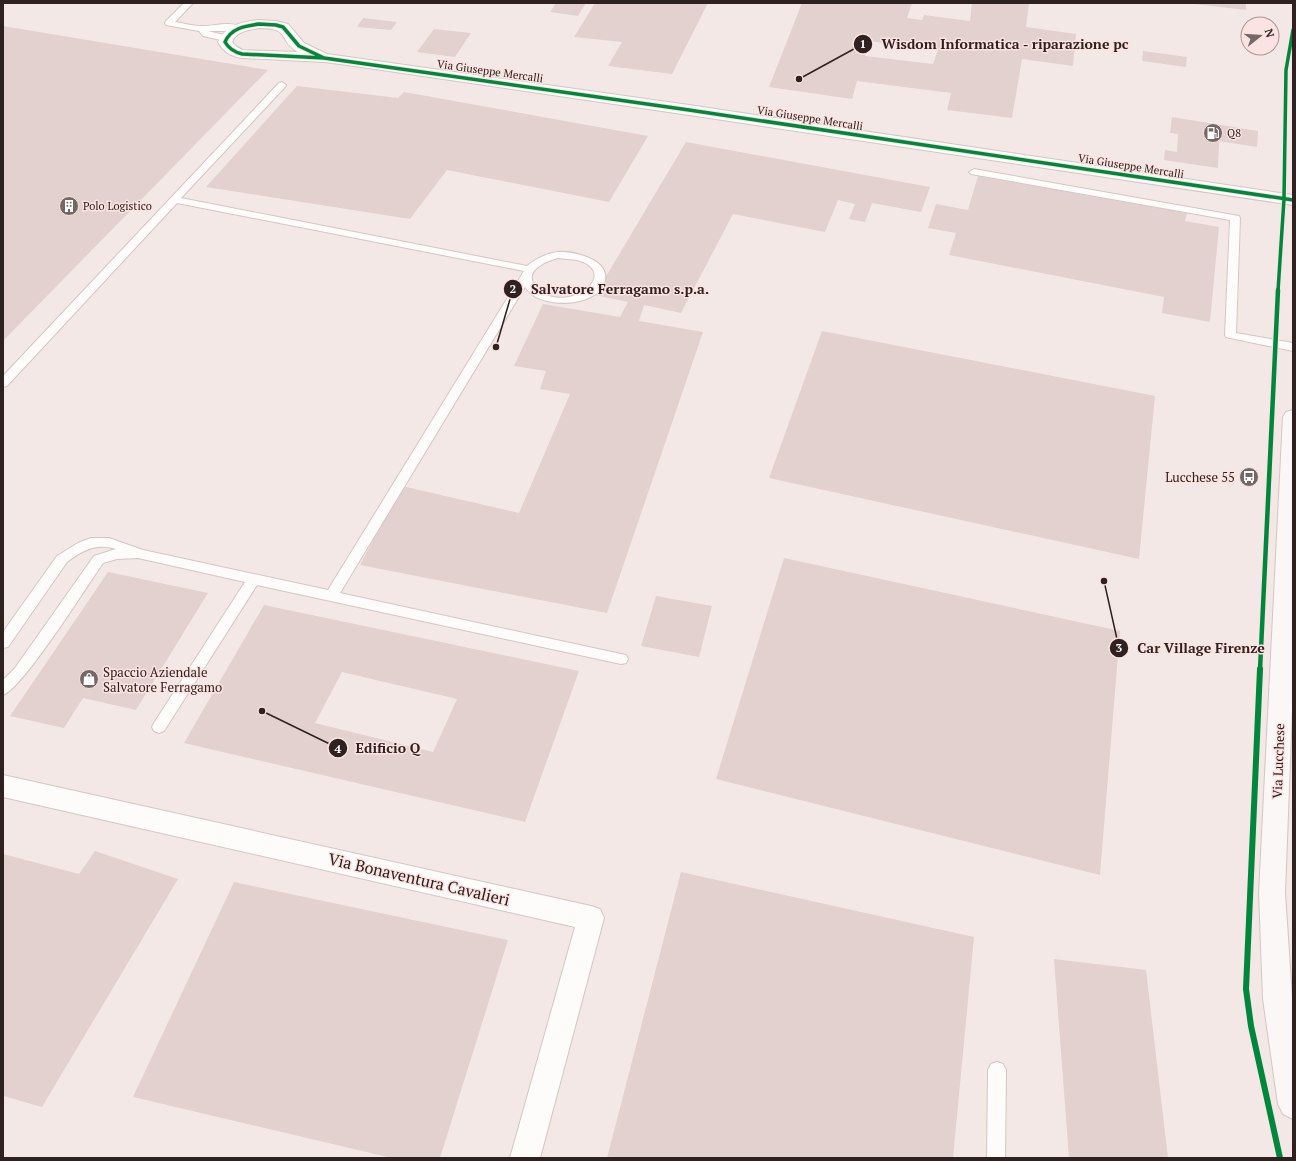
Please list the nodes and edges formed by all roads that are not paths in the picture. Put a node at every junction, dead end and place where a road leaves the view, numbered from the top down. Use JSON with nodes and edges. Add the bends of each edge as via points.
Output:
{"nodes":[{"id":1,"x":189,"y":3,"type":"edge"},
{"id":2,"x":238,"y":28,"type":"junction"},
{"id":3,"x":202,"y":29,"type":"junction"},
{"id":4,"x":225,"y":38,"type":"junction"},
{"id":5,"x":324,"y":58,"type":"junction"},
{"id":6,"x":282,"y":85,"type":"dead end"},
{"id":7,"x":974,"y":172,"type":"dead end"},
{"id":8,"x":174,"y":200,"type":"junction"},
{"id":9,"x":1293,"y":200,"type":"edge"},
{"id":10,"x":528,"y":272,"type":"junction"},
{"id":11,"x":1293,"y":347,"type":"edge"},
{"id":12,"x":3,"y":383,"type":"edge"},
{"id":13,"x":1293,"y":417,"type":"edge"},
{"id":14,"x":140,"y":554,"type":"junction"},
{"id":15,"x":254,"y":579,"type":"junction"},
{"id":16,"x":331,"y":596,"type":"junction"},
{"id":17,"x":3,"y":643,"type":"edge"},
{"id":18,"x":621,"y":659,"type":"dead end"},
{"id":19,"x":3,"y":689,"type":"edge"},
{"id":20,"x":158,"y":727,"type":"dead end"},
{"id":21,"x":3,"y":786,"type":"edge"},
{"id":22,"x":996,"y":1070,"type":"dead end"},
{"id":23,"x":1293,"y":1104,"type":"edge"},
{"id":24,"x":525,"y":1158,"type":"edge"},
{"id":25,"x":996,"y":1158,"type":"edge"}],
"edges":[{"from":1,"to":3,"type":"lane","via":[[169,23]]},
{"from":2,"to":3,"type":"lane"},
{"from":2,"to":4,"type":"street"},
{"from":2,"to":5,"type":"street","via":[[275,24],[288,31],[296,44],[303,49]]},
{"from":3,"to":4,"type":"lane","via":[[206,34]]},
{"from":4,"to":5,"type":"street","via":[[227,47],[242,54]]},
{"from":5,"to":9,"type":"street","name":"Via Giuseppe Mercalli"},
{"from":6,"to":8,"type":"lane"},
{"from":7,"to":11,"type":"lane","via":[[1235,218],[1230,335]]},
{"from":8,"to":10,"type":"lane"},
{"from":8,"to":12,"type":"lane"},
{"from":10,"to":10,"type":"lane","via":[[527,283],[531,289],[538,295],[560,300],[584,296],[599,283],[601,276],[592,262],[571,255],[547,258],[537,262]]},
{"from":10,"to":16,"type":"lane"},
{"from":13,"to":23,"type":"main road","name":"Via Lucchese","via":[[1272,892],[1277,998]]},
{"from":14,"to":15,"type":"lane"},
{"from":14,"to":17,"type":"lane","via":[[102,541],[89,542],[74,550],[62,559]]},
{"from":14,"to":19,"type":"lane","via":[[117,554],[99,559],[20,672]]},
{"from":15,"to":16,"type":"lane"},
{"from":15,"to":20,"type":"lane"},
{"from":16,"to":18,"type":"lane"},
{"from":21,"to":24,"type":"street","name":"Via Bonaventura Cavalieri","via":[[591,918]]},
{"from":22,"to":25,"type":"lane"}]}
